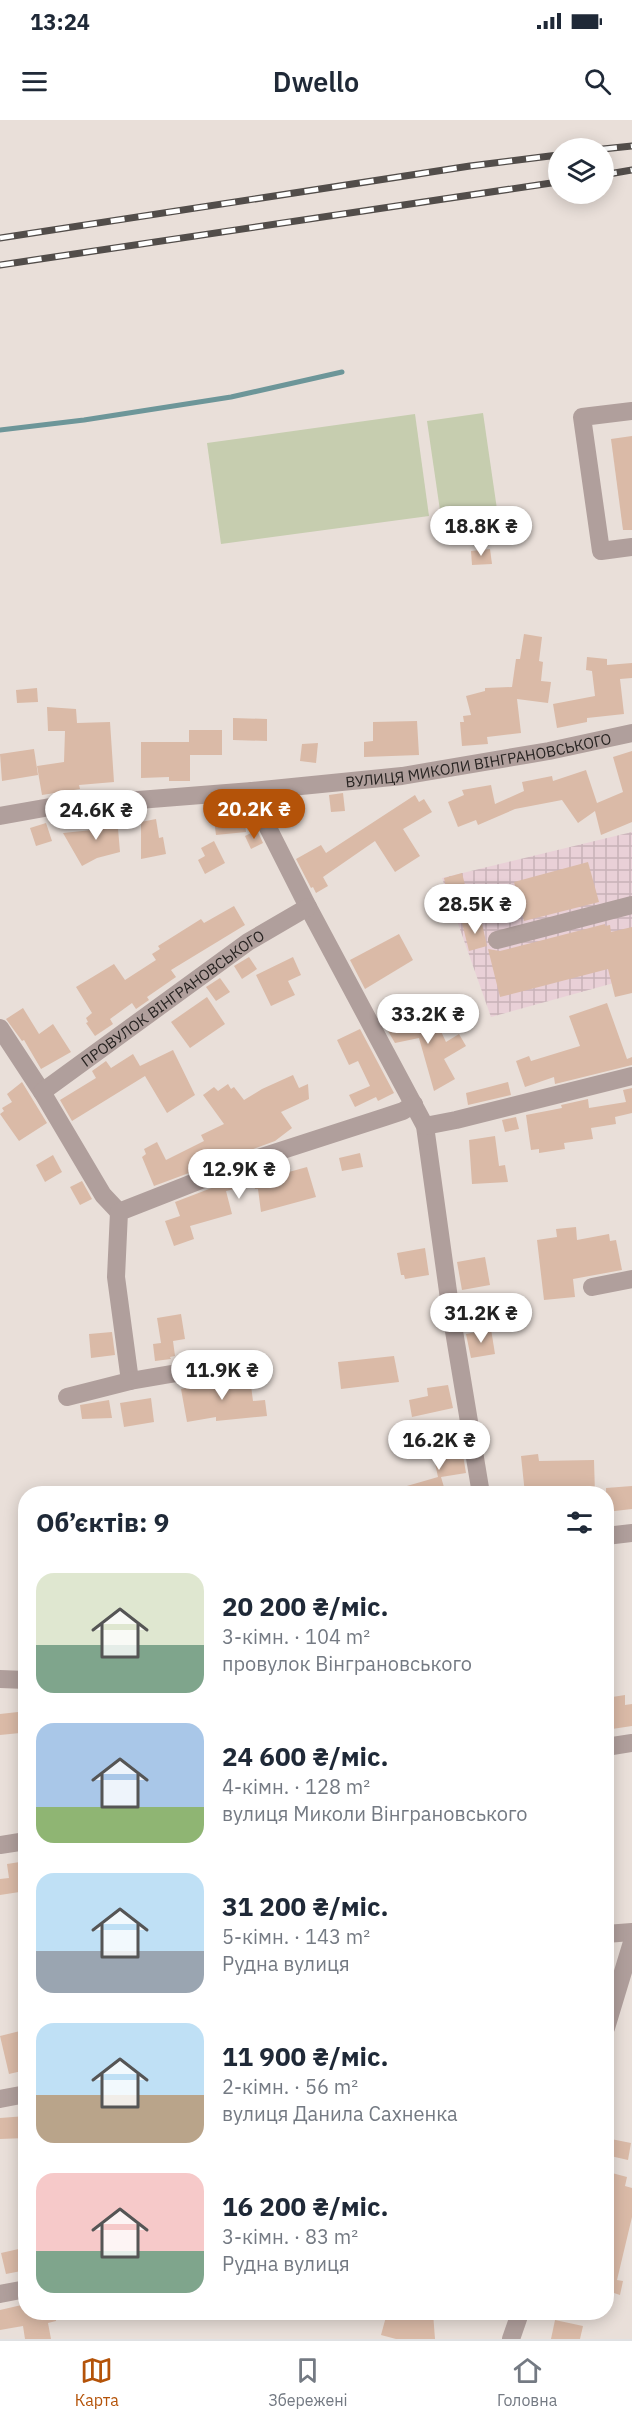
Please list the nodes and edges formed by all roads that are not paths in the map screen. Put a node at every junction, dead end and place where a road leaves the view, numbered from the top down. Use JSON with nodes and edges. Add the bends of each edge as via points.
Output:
{"nodes":[{"id":1,"x":632,"y":411,"type":"edge"},
{"id":2,"x":632,"y":547,"type":"edge"},
{"id":3,"x":632,"y":733,"type":"edge"},
{"id":4,"x":252,"y":791,"type":"junction"},
{"id":5,"x":0,"y":816,"type":"edge"},
{"id":6,"x":632,"y":905,"type":"edge"},
{"id":7,"x":308,"y":907,"type":"junction"},
{"id":8,"x":497,"y":940,"type":"dead end"},
{"id":9,"x":0,"y":1028,"type":"edge"},
{"id":10,"x":632,"y":1076,"type":"edge"},
{"id":11,"x":42,"y":1092,"type":"junction"},
{"id":12,"x":414,"y":1104,"type":"junction"},
{"id":13,"x":425,"y":1126,"type":"junction"},
{"id":14,"x":119,"y":1212,"type":"junction"},
{"id":15,"x":632,"y":1279,"type":"edge"},
{"id":16,"x":592,"y":1287,"type":"dead end"},
{"id":17,"x":206,"y":1368,"type":"dead end"},
{"id":18,"x":129,"y":1381,"type":"junction"},
{"id":19,"x":67,"y":1397,"type":"dead end"},
{"id":20,"x":480,"y":1486,"type":"edge"},
{"id":21,"x":632,"y":1533,"type":"edge"},
{"id":22,"x":614,"y":1535,"type":"edge"},
{"id":23,"x":0,"y":1679,"type":"edge"},
{"id":24,"x":18,"y":1680,"type":"edge"},
{"id":25,"x":632,"y":1743,"type":"edge"},
{"id":26,"x":614,"y":1746,"type":"edge"},
{"id":27,"x":18,"y":1842,"type":"edge"},
{"id":28,"x":0,"y":1845,"type":"edge"},
{"id":29,"x":632,"y":1932,"type":"edge"},
{"id":30,"x":614,"y":1933,"type":"edge"},
{"id":31,"x":632,"y":1942,"type":"edge"},
{"id":32,"x":614,"y":2002,"type":"edge"},
{"id":33,"x":18,"y":2096,"type":"edge"},
{"id":34,"x":0,"y":2099,"type":"edge"},
{"id":35,"x":18,"y":2291,"type":"edge"},
{"id":36,"x":0,"y":2294,"type":"edge"},
{"id":37,"x":518,"y":2320,"type":"edge"},
{"id":38,"x":511,"y":2339,"type":"edge"}],
"edges":[{"from":1,"to":2,"type":"street","via":[[582,417],[601,551]]},
{"from":3,"to":4,"type":"street","name":"ВУЛИЦЯ МИКОЛИ ВІНГРАНОВСЬКОГО","via":[[402,776]]},
{"from":4,"to":5,"type":"street","name":"ВУЛИЦЯ МИКОЛИ ВІНГРАНОВСЬКОГО","via":[[50,807]]},
{"from":4,"to":7,"type":"street"},
{"from":6,"to":8,"type":"street"},
{"from":7,"to":11,"type":"street","name":"ПРОВУЛОК ВІНГРАНОВСЬКОГО","via":[[248,942]]},
{"from":7,"to":12,"type":"street"},
{"from":9,"to":11,"type":"street"},
{"from":10,"to":13,"type":"street"},
{"from":11,"to":14,"type":"street","via":[[103,1195]]},
{"from":12,"to":13,"type":"street"},
{"from":12,"to":14,"type":"street","via":[[403,1111],[249,1161]]},
{"from":13,"to":20,"type":"street"},
{"from":14,"to":18,"type":"street","via":[[116,1277]]},
{"from":15,"to":16,"type":"street"},
{"from":17,"to":18,"type":"street"},
{"from":18,"to":19,"type":"street"},
{"from":21,"to":22,"type":"street"},
{"from":23,"to":24,"type":"street"},
{"from":25,"to":26,"type":"street"},
{"from":27,"to":28,"type":"street"},
{"from":29,"to":30,"type":"street"},
{"from":31,"to":32,"type":"street"},
{"from":33,"to":34,"type":"street"},
{"from":35,"to":36,"type":"street"},
{"from":37,"to":38,"type":"street"}]}
